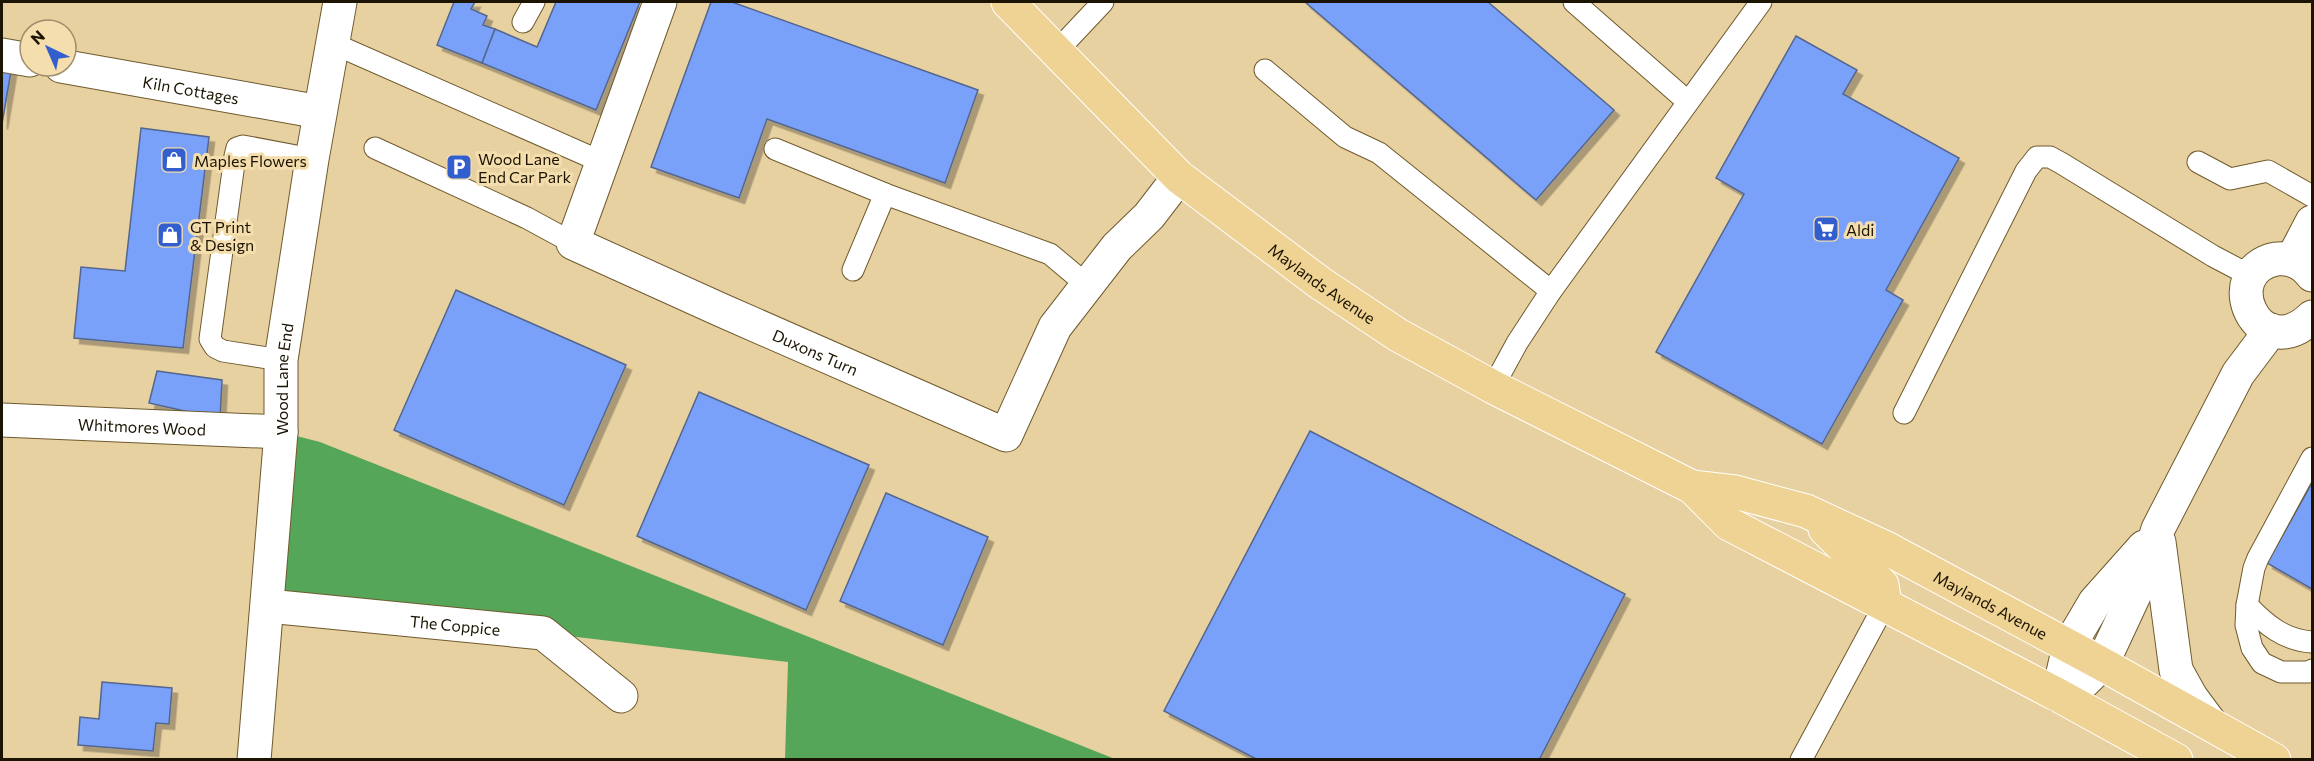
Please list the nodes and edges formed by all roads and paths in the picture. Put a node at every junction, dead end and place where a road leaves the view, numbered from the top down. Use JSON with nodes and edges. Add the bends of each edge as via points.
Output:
{"nodes":[{"id":1,"x":340,"y":2,"type":"edge"},
{"id":2,"x":534,"y":2,"type":"edge"},
{"id":3,"x":660,"y":2,"type":"edge"},
{"id":4,"x":1008,"y":2,"type":"edge"},
{"id":5,"x":1103,"y":2,"type":"edge"},
{"id":6,"x":1574,"y":2,"type":"edge"},
{"id":7,"x":1761,"y":2,"type":"edge"},
{"id":8,"x":523,"y":22,"type":"dead end"},
{"id":9,"x":332,"y":43,"type":"junction"},
{"id":10,"x":1056,"y":52,"type":"junction"},
{"id":11,"x":2,"y":55,"type":"edge"},
{"id":12,"x":18,"y":58,"type":"edge"},
{"id":13,"x":78,"y":69,"type":"edge"},
{"id":14,"x":1265,"y":70,"type":"dead end"},
{"id":15,"x":1688,"y":101,"type":"junction"},
{"id":16,"x":320,"y":112,"type":"junction"},
{"id":17,"x":375,"y":148,"type":"dead end"},
{"id":18,"x":776,"y":149,"type":"dead end"},
{"id":19,"x":312,"y":159,"type":"junction"},
{"id":20,"x":602,"y":162,"type":"junction"},
{"id":21,"x":2198,"y":162,"type":"dead end"},
{"id":22,"x":1179,"y":177,"type":"junction"},
{"id":23,"x":885,"y":194,"type":"junction"},
{"id":24,"x":2313,"y":196,"type":"edge"},
{"id":25,"x":2313,"y":222,"type":"edge"},
{"id":26,"x":573,"y":243,"type":"junction"},
{"id":27,"x":2302,"y":268,"type":"edge"},
{"id":28,"x":853,"y":270,"type":"dead end"},
{"id":29,"x":2251,"y":276,"type":"junction"},
{"id":30,"x":1087,"y":285,"type":"junction"},
{"id":31,"x":1551,"y":291,"type":"junction"},
{"id":32,"x":2313,"y":316,"type":"edge"},
{"id":33,"x":2271,"y":330,"type":"junction"},
{"id":34,"x":281,"y":360,"type":"junction"},
{"id":35,"x":1493,"y":387,"type":"junction"},
{"id":36,"x":1904,"y":413,"type":"dead end"},
{"id":37,"x":2,"y":420,"type":"edge"},
{"id":38,"x":281,"y":432,"type":"junction"},
{"id":39,"x":2313,"y":458,"type":"edge"},
{"id":40,"x":1692,"y":487,"type":"junction"},
{"id":41,"x":1806,"y":511,"type":"junction"},
{"id":42,"x":2158,"y":529,"type":"junction"},
{"id":43,"x":1885,"y":604,"type":"junction"},
{"id":44,"x":2247,"y":605,"type":"junction"},
{"id":45,"x":268,"y":606,"type":"junction"},
{"id":46,"x":2313,"y":642,"type":"edge"},
{"id":47,"x":2069,"y":646,"type":"junction"},
{"id":48,"x":2102,"y":664,"type":"junction"},
{"id":49,"x":2313,"y":670,"type":"edge"},
{"id":50,"x":621,"y":696,"type":"dead end"},
{"id":51,"x":2062,"y":697,"type":"junction"},
{"id":52,"x":2222,"y":730,"type":"junction"},
{"id":53,"x":254,"y":759,"type":"edge"},
{"id":54,"x":1801,"y":759,"type":"edge"},
{"id":55,"x":2176,"y":759,"type":"edge"},
{"id":56,"x":2254,"y":759,"type":"edge"},
{"id":57,"x":2274,"y":759,"type":"edge"}],
"edges":[{"from":1,"to":9,"type":"street","name":"Wood Lane End"},
{"from":2,"to":8,"type":"lane"},
{"from":3,"to":20,"type":"street"},
{"from":4,"to":10,"type":"main road","name":"Maylands Avenue"},
{"from":5,"to":10,"type":"lane"},
{"from":6,"to":15,"type":"lane"},
{"from":7,"to":15,"type":"lane"},
{"from":9,"to":16,"type":"street","name":"Wood Lane End"},
{"from":9,"to":20,"type":"lane"},
{"from":10,"to":22,"type":"main road","name":"Maylands Avenue"},
{"from":11,"to":12,"type":"street"},
{"from":13,"to":16,"type":"street","name":"Kiln Cottages"},
{"from":14,"to":31,"type":"lane","via":[[1345,137],[1379,153]]},
{"from":15,"to":31,"type":"lane"},
{"from":16,"to":19,"type":"street","name":"Wood Lane End"},
{"from":17,"to":26,"type":"lane"},
{"from":18,"to":23,"type":"lane"},
{"from":19,"to":34,"type":"street","name":"Wood Lane End"},
{"from":19,"to":34,"type":"lane","via":[[243,147],[237,148],[235,156],[210,339],[223,351]]},
{"from":20,"to":26,"type":"street"},
{"from":21,"to":24,"type":"lane","via":[[2230,179],[2268,171]]},
{"from":22,"to":30,"type":"street","name":"Duxons Turn"},
{"from":22,"to":35,"type":"main road","name":"Maylands Avenue","via":[[1359,309]]},
{"from":23,"to":28,"type":"lane"},
{"from":23,"to":30,"type":"lane","via":[[1050,254]]},
{"from":25,"to":27,"type":"street"},
{"from":26,"to":30,"type":"street","name":"Duxons Turn","via":[[1006,435],[1055,327]]},
{"from":27,"to":29,"type":"street","via":[[2273,260]]},
{"from":29,"to":33,"type":"street","via":[[2247,286],[2248,308],[2262,326]]},
{"from":29,"to":36,"type":"lane","via":[[2061,163],[2050,157],[2037,157],[2026,171]]},
{"from":31,"to":35,"type":"lane"},
{"from":32,"to":33,"type":"street","via":[[2294,330]]},
{"from":33,"to":42,"type":"street","via":[[2238,374]]},
{"from":34,"to":38,"type":"street","name":"Wood Lane End"},
{"from":35,"to":40,"type":"main road","name":"Maylands Avenue"},
{"from":37,"to":38,"type":"street","name":"Whitmores Wood"},
{"from":38,"to":45,"type":"street","name":"Wood Lane End"},
{"from":39,"to":44,"type":"lane","via":[[2258,558]]},
{"from":40,"to":41,"type":"main road","name":"Maylands Avenue","via":[[1736,492]]},
{"from":40,"to":43,"type":"main road","name":"Maylands Avenue","via":[[1729,524]]},
{"from":41,"to":43,"type":"main road","via":[[1882,585]]},
{"from":41,"to":47,"type":"main road","name":"Maylands Avenue","via":[[1886,548]]},
{"from":42,"to":47,"type":"street","via":[[2095,602]]},
{"from":42,"to":48,"type":"street","via":[[2144,576]]},
{"from":42,"to":52,"type":"street","via":[[2176,670],[2191,697]]},
{"from":43,"to":51,"type":"main road","name":"Maylands Avenue"},
{"from":43,"to":54,"type":"lane"},
{"from":44,"to":46,"type":"lane","via":[[2279,634]]},
{"from":44,"to":49,"type":"lane","via":[[2252,648],[2262,663],[2281,672]]},
{"from":45,"to":50,"type":"street","name":"The Coppice","via":[[543,633]]},
{"from":45,"to":53,"type":"street","name":"Wood Lane End"},
{"from":47,"to":48,"type":"main road","name":"Maylands Avenue"},
{"from":47,"to":51,"type":"street"},
{"from":48,"to":51,"type":"street"},
{"from":48,"to":52,"type":"main road","name":"Maylands Avenue"},
{"from":51,"to":55,"type":"main road","name":"Maylands Avenue"},
{"from":52,"to":56,"type":"main road"},
{"from":52,"to":57,"type":"main road","name":"Maylands Avenue"}]}
